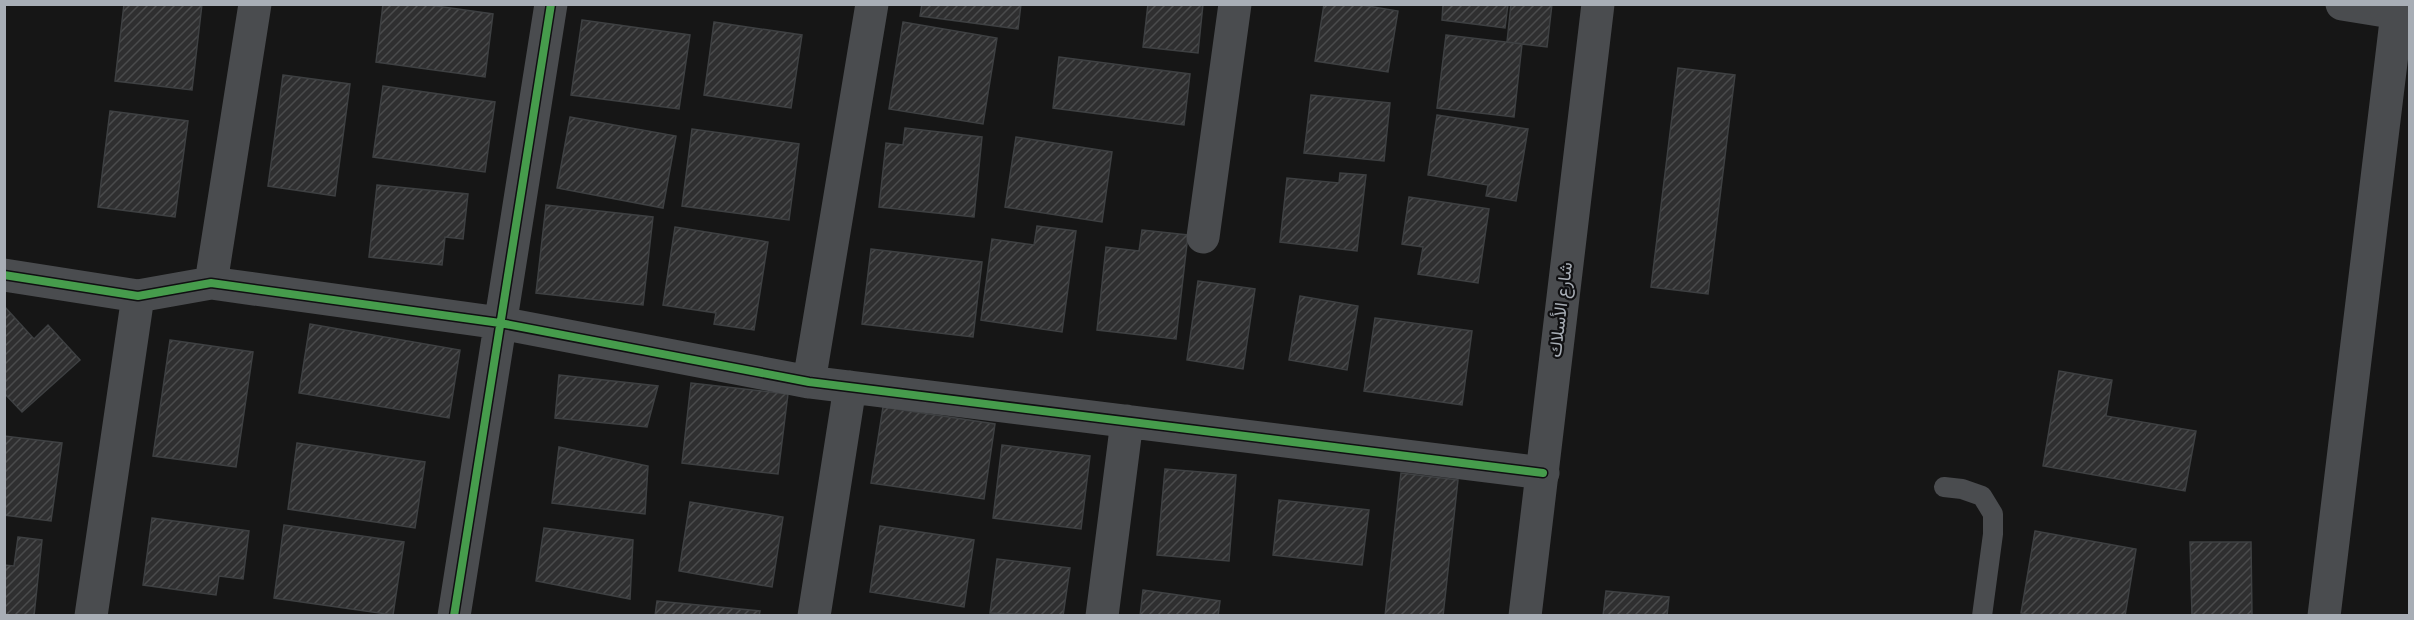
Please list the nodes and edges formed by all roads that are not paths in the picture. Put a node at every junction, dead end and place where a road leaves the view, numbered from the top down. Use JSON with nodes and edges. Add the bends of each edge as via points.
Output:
{"nodes":[{"id":1,"x":255,"y":4,"type":"edge"},
{"id":2,"x":551,"y":4,"type":"edge"},
{"id":3,"x":872,"y":4,"type":"edge"},
{"id":4,"x":1235,"y":4,"type":"edge"},
{"id":5,"x":1598,"y":4,"type":"edge"},
{"id":6,"x":2342,"y":4,"type":"edge"},
{"id":7,"x":2403,"y":14,"type":"edge"},
{"id":8,"x":1203,"y":237,"type":"dead end"},
{"id":9,"x":4,"y":275,"type":"edge"},
{"id":10,"x":211,"y":283,"type":"junction"},
{"id":11,"x":138,"y":296,"type":"junction"},
{"id":12,"x":500,"y":322,"type":"junction"},
{"id":13,"x":809,"y":382,"type":"junction"},
{"id":14,"x":850,"y":387,"type":"junction"},
{"id":15,"x":1127,"y":421,"type":"junction"},
{"id":16,"x":1543,"y":473,"type":"junction"},
{"id":17,"x":1944,"y":487,"type":"dead end"},
{"id":18,"x":91,"y":615,"type":"edge"},
{"id":19,"x":453,"y":615,"type":"edge"},
{"id":20,"x":814,"y":615,"type":"edge"},
{"id":21,"x":1102,"y":615,"type":"edge"},
{"id":22,"x":1525,"y":615,"type":"edge"},
{"id":23,"x":1982,"y":615,"type":"edge"},
{"id":24,"x":2324,"y":615,"type":"edge"}],
"edges":[{"from":1,"to":10,"type":"street"},
{"from":2,"to":12,"type":"street"},
{"from":3,"to":13,"type":"street"},
{"from":4,"to":8,"type":"street"},
{"from":5,"to":16,"type":"street","name":"شارع الأسلاك"},
{"from":6,"to":7,"type":"street"},
{"from":7,"to":24,"type":"street"},
{"from":9,"to":11,"type":"street"},
{"from":10,"to":11,"type":"street"},
{"from":10,"to":12,"type":"street"},
{"from":11,"to":18,"type":"street"},
{"from":12,"to":13,"type":"street"},
{"from":12,"to":19,"type":"street"},
{"from":13,"to":14,"type":"street"},
{"from":14,"to":15,"type":"street"},
{"from":14,"to":20,"type":"street"},
{"from":15,"to":16,"type":"street"},
{"from":15,"to":21,"type":"street"},
{"from":16,"to":22,"type":"street","name":"شارع الأسلاك"},
{"from":17,"to":23,"type":"lane","via":[[1982,496],[1993,514]]}]}
